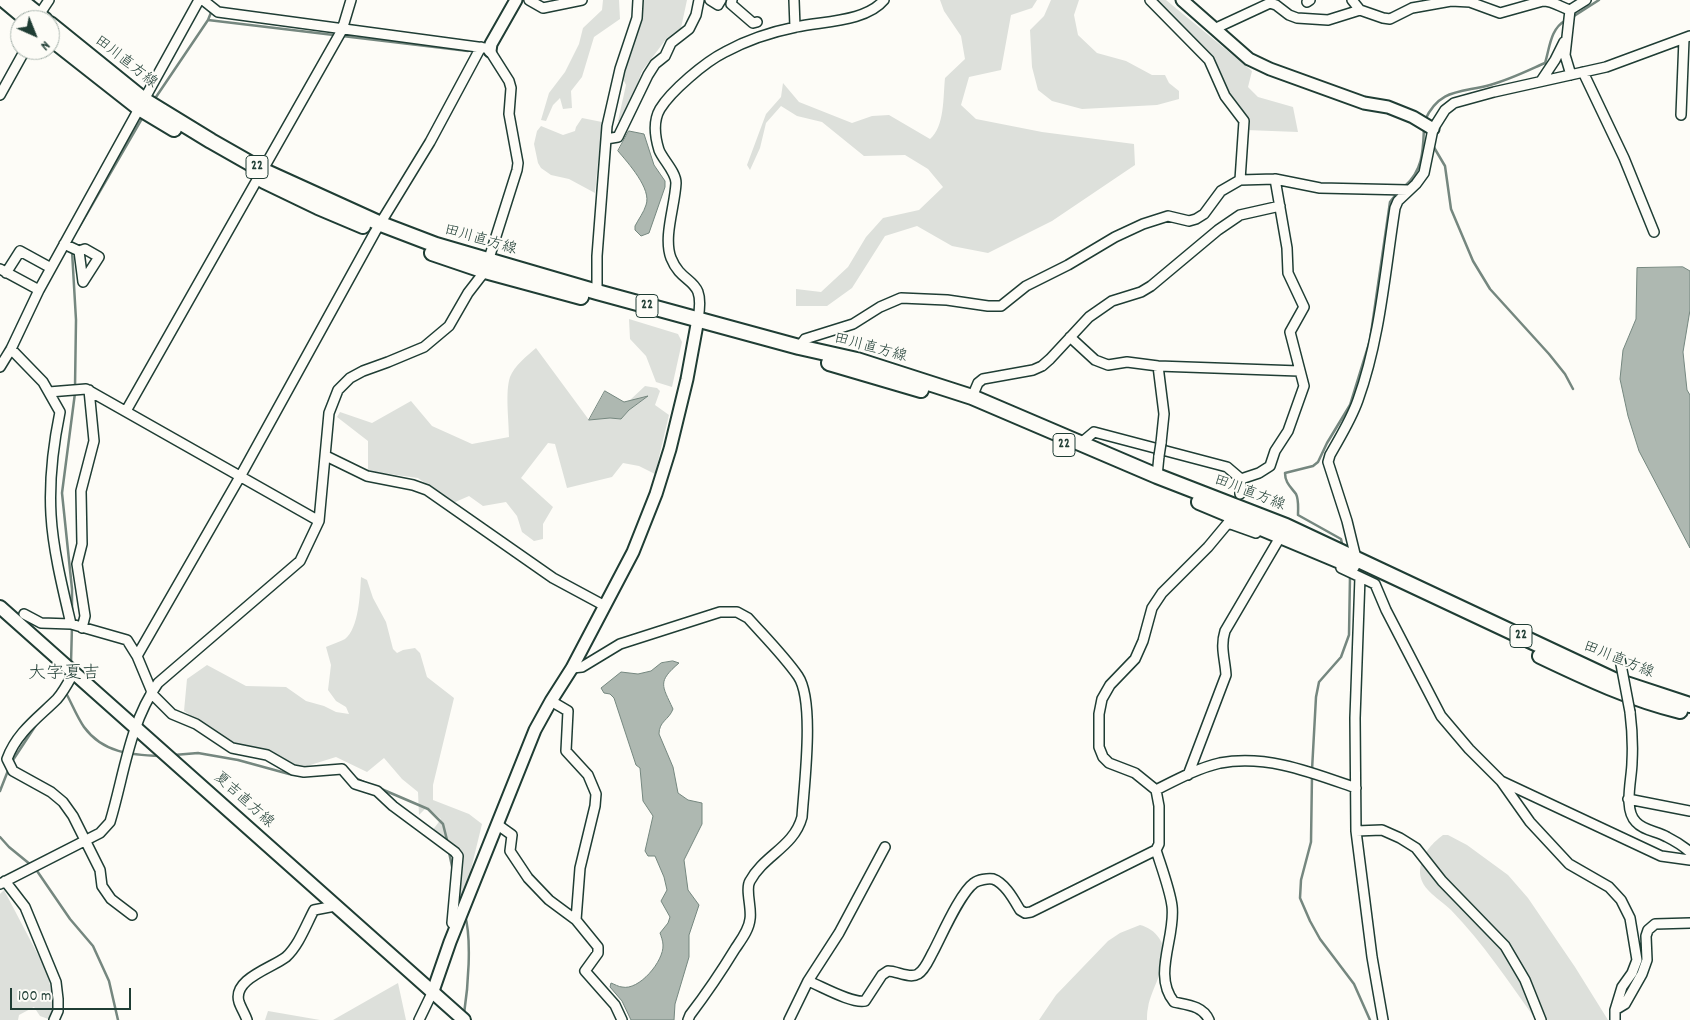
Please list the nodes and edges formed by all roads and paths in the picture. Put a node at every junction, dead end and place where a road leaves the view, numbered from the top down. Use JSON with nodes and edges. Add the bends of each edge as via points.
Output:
{"nodes":[{"id":1,"x":4,"y":0,"type":"edge"},
{"id":2,"x":20,"y":0,"type":"edge"},
{"id":3,"x":351,"y":0,"type":"edge"},
{"id":4,"x":516,"y":0,"type":"edge"},
{"id":5,"x":529,"y":0,"type":"edge"},
{"id":6,"x":582,"y":0,"type":"edge"},
{"id":7,"x":638,"y":0,"type":"edge"},
{"id":8,"x":699,"y":0,"type":"edge"},
{"id":9,"x":710,"y":0,"type":"edge"},
{"id":10,"x":721,"y":0,"type":"edge"},
{"id":11,"x":732,"y":0,"type":"edge"},
{"id":12,"x":794,"y":0,"type":"edge"},
{"id":13,"x":884,"y":0,"type":"edge"},
{"id":14,"x":1150,"y":0,"type":"edge"},
{"id":15,"x":1182,"y":0,"type":"edge"},
{"id":16,"x":1352,"y":0,"type":"edge"},
{"id":17,"x":1586,"y":0,"type":"edge"},
{"id":18,"x":205,"y":1,"type":"edge"},
{"id":19,"x":1432,"y":2,"type":"edge"},
{"id":20,"x":1264,"y":3,"type":"edge"},
{"id":21,"x":22,"y":10,"type":"edge"},
{"id":22,"x":30,"y":10,"type":"edge"},
{"id":23,"x":1360,"y":10,"type":"junction"},
{"id":24,"x":1570,"y":11,"type":"junction"},
{"id":25,"x":757,"y":22,"type":"dead end"},
{"id":26,"x":795,"y":27,"type":"junction"},
{"id":27,"x":1214,"y":29,"type":"junction"},
{"id":28,"x":342,"y":30,"type":"junction"},
{"id":29,"x":1567,"y":35,"type":"junction"},
{"id":30,"x":60,"y":37,"type":"edge"},
{"id":31,"x":1687,"y":37,"type":"edge"},
{"id":32,"x":60,"y":45,"type":"edge"},
{"id":33,"x":487,"y":49,"type":"junction"},
{"id":34,"x":19,"y":60,"type":"edge"},
{"id":35,"x":1583,"y":72,"type":"junction"},
{"id":36,"x":1571,"y":75,"type":"junction"},
{"id":37,"x":1541,"y":81,"type":"junction"},
{"id":38,"x":0,"y":95,"type":"edge"},
{"id":39,"x":141,"y":104,"type":"junction"},
{"id":40,"x":1681,"y":115,"type":"dead end"},
{"id":41,"x":1427,"y":126,"type":"junction"},
{"id":42,"x":606,"y":138,"type":"junction"},
{"id":43,"x":260,"y":174,"type":"junction"},
{"id":44,"x":1275,"y":179,"type":"junction"},
{"id":45,"x":1240,"y":180,"type":"junction"},
{"id":46,"x":1408,"y":190,"type":"junction"},
{"id":47,"x":1280,"y":206,"type":"junction"},
{"id":48,"x":378,"y":228,"type":"junction"},
{"id":49,"x":1654,"y":232,"type":"dead end"},
{"id":50,"x":64,"y":244,"type":"junction"},
{"id":51,"x":80,"y":251,"type":"dead end"},
{"id":52,"x":487,"y":266,"type":"junction"},
{"id":53,"x":51,"y":268,"type":"junction"},
{"id":54,"x":3,"y":271,"type":"edge"},
{"id":55,"x":38,"y":290,"type":"junction"},
{"id":56,"x":597,"y":292,"type":"junction"},
{"id":57,"x":697,"y":324,"type":"junction"},
{"id":58,"x":1070,"y":337,"type":"junction"},
{"id":59,"x":799,"y":347,"type":"junction"},
{"id":60,"x":11,"y":349,"type":"junction"},
{"id":61,"x":1158,"y":366,"type":"junction"},
{"id":62,"x":0,"y":367,"type":"edge"},
{"id":63,"x":1299,"y":371,"type":"junction"},
{"id":64,"x":89,"y":390,"type":"junction"},
{"id":65,"x":50,"y":392,"type":"junction"},
{"id":66,"x":972,"y":397,"type":"junction"},
{"id":67,"x":126,"y":411,"type":"junction"},
{"id":68,"x":1081,"y":443,"type":"junction"},
{"id":69,"x":326,"y":456,"type":"junction"},
{"id":70,"x":241,"y":476,"type":"junction"},
{"id":71,"x":1157,"y":476,"type":"junction"},
{"id":72,"x":1241,"y":478,"type":"junction"},
{"id":73,"x":1240,"y":494,"type":"dead end"},
{"id":74,"x":319,"y":521,"type":"junction"},
{"id":75,"x":1279,"y":540,"type":"junction"},
{"id":76,"x":1356,"y":558,"type":"junction"},
{"id":77,"x":1360,"y":577,"type":"junction"},
{"id":78,"x":605,"y":606,"type":"junction"},
{"id":79,"x":0,"y":607,"type":"edge"},
{"id":80,"x":24,"y":614,"type":"dead end"},
{"id":81,"x":71,"y":624,"type":"junction"},
{"id":82,"x":82,"y":628,"type":"junction"},
{"id":83,"x":1619,"y":654,"type":"dead end"},
{"id":84,"x":137,"y":656,"type":"junction"},
{"id":85,"x":572,"y":668,"type":"junction"},
{"id":86,"x":74,"y":672,"type":"junction"},
{"id":87,"x":152,"y":692,"type":"junction"},
{"id":88,"x":551,"y":701,"type":"junction"},
{"id":89,"x":1690,"y":705,"type":"edge"},
{"id":90,"x":1690,"y":714,"type":"edge"},
{"id":91,"x":136,"y":727,"type":"junction"},
{"id":92,"x":4,"y":760,"type":"edge"},
{"id":93,"x":1188,"y":775,"type":"junction"},
{"id":94,"x":1501,"y":781,"type":"junction"},
{"id":95,"x":1356,"y":788,"type":"junction"},
{"id":96,"x":1156,"y":790,"type":"junction"},
{"id":97,"x":1628,"y":799,"type":"junction"},
{"id":98,"x":1690,"y":811,"type":"edge"},
{"id":99,"x":498,"y":825,"type":"junction"},
{"id":100,"x":1356,"y":830,"type":"junction"},
{"id":101,"x":85,"y":841,"type":"junction"},
{"id":102,"x":885,"y":847,"type":"dead end"},
{"id":103,"x":1156,"y":850,"type":"junction"},
{"id":104,"x":1690,"y":852,"type":"edge"},
{"id":105,"x":1690,"y":860,"type":"edge"},
{"id":106,"x":2,"y":882,"type":"edge"},
{"id":107,"x":336,"y":906,"type":"junction"},
{"id":108,"x":132,"y":915,"type":"dead end"},
{"id":109,"x":576,"y":920,"type":"junction"},
{"id":110,"x":1690,"y":923,"type":"edge"},
{"id":111,"x":456,"y":927,"type":"junction"},
{"id":112,"x":808,"y":980,"type":"junction"},
{"id":113,"x":433,"y":991,"type":"junction"},
{"id":114,"x":1615,"y":1010,"type":"junction"},
{"id":115,"x":54,"y":1020,"type":"edge"},
{"id":116,"x":248,"y":1020,"type":"edge"},
{"id":117,"x":419,"y":1020,"type":"edge"},
{"id":118,"x":464,"y":1020,"type":"edge"},
{"id":119,"x":622,"y":1020,"type":"edge"},
{"id":120,"x":688,"y":1020,"type":"edge"},
{"id":121,"x":789,"y":1020,"type":"edge"},
{"id":122,"x":1209,"y":1020,"type":"edge"},
{"id":123,"x":1383,"y":1020,"type":"edge"},
{"id":124,"x":1541,"y":1020,"type":"edge"},
{"id":125,"x":1615,"y":1020,"type":"edge"}],
"edges":[{"from":1,"to":21,"type":"main road","name":"田川直方線","number":"22"},
{"from":2,"to":22,"type":"main road","name":"田川直方線","number":"22"},
{"from":3,"to":28,"type":"street"},
{"from":4,"to":33,"type":"street"},
{"from":5,"to":6,"type":"street","via":[[543,8]]},
{"from":7,"to":42,"type":"street","via":[[637,18],[620,69]]},
{"from":8,"to":42,"type":"street","via":[[689,29],[671,43],[665,56],[655,64],[618,138]]},
{"from":9,"to":10,"type":"street","via":[[718,5]]},
{"from":11,"to":25,"type":"street","via":[[731,4],[753,23]]},
{"from":12,"to":26,"type":"street"},
{"from":13,"to":26,"type":"street","via":[[865,15]]},
{"from":14,"to":45,"type":"street","via":[[1210,60],[1225,96],[1244,121]]},
{"from":15,"to":27,"type":"street"},
{"from":16,"to":23,"type":"street"},
{"from":17,"to":24,"type":"street"},
{"from":18,"to":28,"type":"street","via":[[218,12]]},
{"from":18,"to":39,"type":"street"},
{"from":19,"to":23,"type":"street","via":[[1390,18]]},
{"from":19,"to":24,"type":"street","via":[[1470,2],[1500,13],[1543,0]]},
{"from":20,"to":23,"type":"street","via":[[1276,5],[1297,18],[1328,20]]},
{"from":20,"to":27,"type":"street"},
{"from":24,"to":29,"type":"street"},
{"from":26,"to":57,"type":"street","via":[[746,41],[713,58],[671,95],[659,111],[655,131],[660,150],[676,180],[668,243],[672,259],[698,289]]},
{"from":27,"to":41,"type":"street","via":[[1249,59],[1270,70],[1364,103],[1388,107]]},
{"from":28,"to":33,"type":"street"},
{"from":28,"to":43,"type":"street"},
{"from":29,"to":36,"type":"street","via":[[1565,55]]},
{"from":29,"to":37,"type":"street"},
{"from":30,"to":39,"type":"main road","name":"田川直方線","number":"22"},
{"from":31,"to":35,"type":"street","via":[[1606,67]]},
{"from":31,"to":40,"type":"street"},
{"from":32,"to":39,"type":"main road","name":"田川直方線","number":"22"},
{"from":33,"to":48,"type":"street"},
{"from":33,"to":52,"type":"street","via":[[512,88],[509,114],[518,163]]},
{"from":34,"to":38,"type":"street"},
{"from":35,"to":36,"type":"street"},
{"from":35,"to":49,"type":"street","via":[[1624,158]]},
{"from":36,"to":37,"type":"street"},
{"from":37,"to":41,"type":"street","via":[[1454,103]]},
{"from":39,"to":43,"type":"main road","name":"田川直方線","number":"22"},
{"from":39,"to":50,"type":"street"},
{"from":41,"to":46,"type":"street","via":[[1424,173]]},
{"from":42,"to":56,"type":"street"},
{"from":43,"to":48,"type":"main road","name":"田川直方線","number":"22","via":[[318,207]]},
{"from":43,"to":67,"type":"street"},
{"from":44,"to":45,"type":"street"},
{"from":44,"to":46,"type":"street","via":[[1320,188]]},
{"from":44,"to":47,"type":"street"},
{"from":45,"to":59,"type":"street","via":[[1220,191],[1204,214],[1196,219],[1189,221],[1168,216],[1143,224],[1026,286],[1001,306],[901,298],[853,324],[805,339]]},
{"from":46,"to":76,"type":"street","via":[[1395,208],[1375,342],[1368,368],[1353,413],[1328,462]]},
{"from":47,"to":58,"type":"street","via":[[1240,215],[1151,286],[1112,301],[1089,317]]},
{"from":47,"to":63,"type":"street","via":[[1288,273],[1304,307],[1290,332]]},
{"from":48,"to":52,"type":"main road","name":"田川直方線","number":"22","via":[[436,245]]},
{"from":48,"to":70,"type":"street"},
{"from":50,"to":51,"type":"street"},
{"from":50,"to":53,"type":"street"},
{"from":52,"to":56,"type":"main road","name":"田川直方線","number":"22"},
{"from":52,"to":57,"type":"main road","name":"田川直方線","number":"22"},
{"from":52,"to":69,"type":"street","via":[[449,326],[424,347],[363,371],[338,390],[329,412]]},
{"from":53,"to":54,"type":"street","via":[[20,251]]},
{"from":53,"to":55,"type":"street"},
{"from":54,"to":55,"type":"street"},
{"from":55,"to":60,"type":"street"},
{"from":56,"to":57,"type":"main road","name":"田川直方線","number":"22"},
{"from":57,"to":59,"type":"main road","name":"田川直方線","number":"22"},
{"from":57,"to":78,"type":"street","via":[[670,449],[656,494],[633,552]]},
{"from":57,"to":90,"type":"main road","name":"田川直方線","number":"22","via":[[960,402],[1002,418],[1357,568],[1617,692]]},
{"from":58,"to":61,"type":"street","via":[[1101,363]]},
{"from":58,"to":66,"type":"street","via":[[1042,366],[984,379],[978,383]]},
{"from":59,"to":66,"type":"main road","name":"田川直方線","number":"22","via":[[857,360]]},
{"from":60,"to":62,"type":"street"},
{"from":60,"to":65,"type":"street"},
{"from":61,"to":63,"type":"street"},
{"from":61,"to":71,"type":"street","bridge":true,"via":[[1164,414]]},
{"from":63,"to":72,"type":"street","via":[[1304,386],[1288,432],[1270,466]]},
{"from":64,"to":65,"type":"street"},
{"from":64,"to":67,"type":"street"},
{"from":64,"to":82,"type":"street","via":[[94,441],[81,491],[82,544],[77,564],[85,616]]},
{"from":65,"to":81,"type":"street","via":[[60,412],[51,474],[51,517]]},
{"from":66,"to":68,"type":"main road","name":"田川直方線","number":"22"},
{"from":67,"to":70,"type":"street"},
{"from":68,"to":71,"type":"main road","name":"田川直方線","number":"22"},
{"from":68,"to":72,"type":"street","via":[[1094,432],[1227,467]]},
{"from":69,"to":74,"type":"street"},
{"from":69,"to":78,"type":"street","via":[[367,476],[427,490],[553,578]]},
{"from":70,"to":74,"type":"street"},
{"from":70,"to":84,"type":"street"},
{"from":71,"to":76,"type":"main road","name":"田川直方線","number":"22","via":[[1286,526]]},
{"from":72,"to":73,"type":"street"},
{"from":74,"to":87,"type":"street","via":[[300,561]]},
{"from":75,"to":77,"type":"street"},
{"from":75,"to":93,"type":"street","via":[[1225,631],[1222,652],[1226,676]]},
{"from":75,"to":96,"type":"street","via":[[1229,520],[1208,547],[1162,593],[1152,608],[1144,641],[1135,660],[1102,699],[1098,714],[1099,747],[1103,757],[1136,773]]},
{"from":76,"to":89,"type":"main road","name":"田川直方線","number":"22","via":[[1614,680]]},
{"from":77,"to":94,"type":"street","via":[[1375,584],[1441,716]]},
{"from":77,"to":95,"type":"street"},
{"from":78,"to":85,"type":"street"},
{"from":79,"to":86,"type":"main road","name":"夏吉直方線"},
{"from":80,"to":81,"type":"street","via":[[41,623]]},
{"from":81,"to":82,"type":"street"},
{"from":82,"to":84,"type":"street","via":[[127,640]]},
{"from":83,"to":97,"type":"street","bridge":true,"via":[[1632,731]]},
{"from":84,"to":87,"type":"street"},
{"from":85,"to":88,"type":"street"},
{"from":85,"to":120,"type":"street","via":[[582,667],[620,644],[720,612],[737,612],[748,618],[799,677],[804,691],[808,733],[802,817],[798,829],[748,883],[751,918],[748,929]]},
{"from":86,"to":91,"type":"main road","name":"夏吉直方線"},
{"from":86,"to":92,"type":"street","via":[[58,698],[29,724]]},
{"from":87,"to":91,"type":"street"},
{"from":87,"to":111,"type":"street","via":[[172,714],[196,724],[232,748],[267,755],[298,771],[342,769],[355,784],[377,791],[458,856],[452,923]]},
{"from":88,"to":99,"type":"street"},
{"from":88,"to":109,"type":"street","via":[[568,711],[566,751],[588,775],[596,794],[580,868]]},
{"from":91,"to":101,"type":"street","via":[[110,822],[100,833]]},
{"from":91,"to":107,"type":"main road","name":"夏吉直方線"},
{"from":92,"to":101,"type":"street","via":[[13,771],[63,802]]},
{"from":93,"to":95,"type":"street","via":[[1220,763],[1254,761],[1284,764]]},
{"from":93,"to":96,"type":"street"},
{"from":94,"to":105,"type":"street","via":[[1661,856]]},
{"from":94,"to":114,"type":"street","via":[[1530,822],[1569,864],[1609,887],[1621,900],[1630,918],[1637,960],[1622,987]]},
{"from":95,"to":100,"type":"street"},
{"from":96,"to":103,"type":"street","via":[[1159,806]]},
{"from":97,"to":98,"type":"street"},
{"from":97,"to":104,"type":"street","via":[[1636,823],[1667,836]]},
{"from":99,"to":109,"type":"street","via":[[512,835],[510,851],[528,878],[549,900]]},
{"from":99,"to":111,"type":"street"},
{"from":100,"to":123,"type":"street"},
{"from":100,"to":124,"type":"street","via":[[1382,830],[1416,848],[1442,881],[1505,946],[1525,980]]},
{"from":101,"to":106,"type":"street"},
{"from":101,"to":108,"type":"street","via":[[100,870],[102,886],[111,899]]},
{"from":102,"to":112,"type":"street","via":[[839,932]]},
{"from":103,"to":112,"type":"street","via":[[1031,912],[1020,910],[993,879],[974,883],[919,974],[888,971],[865,1001],[851,999]]},
{"from":103,"to":122,"type":"street","via":[[1172,906],[1165,987],[1174,1002],[1199,1009]]},
{"from":106,"to":115,"type":"street","via":[[25,907],[56,982],[58,1011]]},
{"from":107,"to":113,"type":"main road","name":"夏吉直方線"},
{"from":107,"to":116,"type":"street","via":[[314,910],[286,956],[246,981],[239,991],[238,1001]]},
{"from":109,"to":119,"type":"street","via":[[598,947],[598,953],[585,971],[615,1005]]},
{"from":110,"to":114,"type":"street","via":[[1654,924],[1648,930],[1647,960],[1642,974],[1625,1004]]},
{"from":111,"to":113,"type":"street"},
{"from":112,"to":121,"type":"street"},
{"from":113,"to":117,"type":"street"},
{"from":113,"to":118,"type":"main road","name":"夏吉直方線"},
{"from":114,"to":125,"type":"street"}]}
